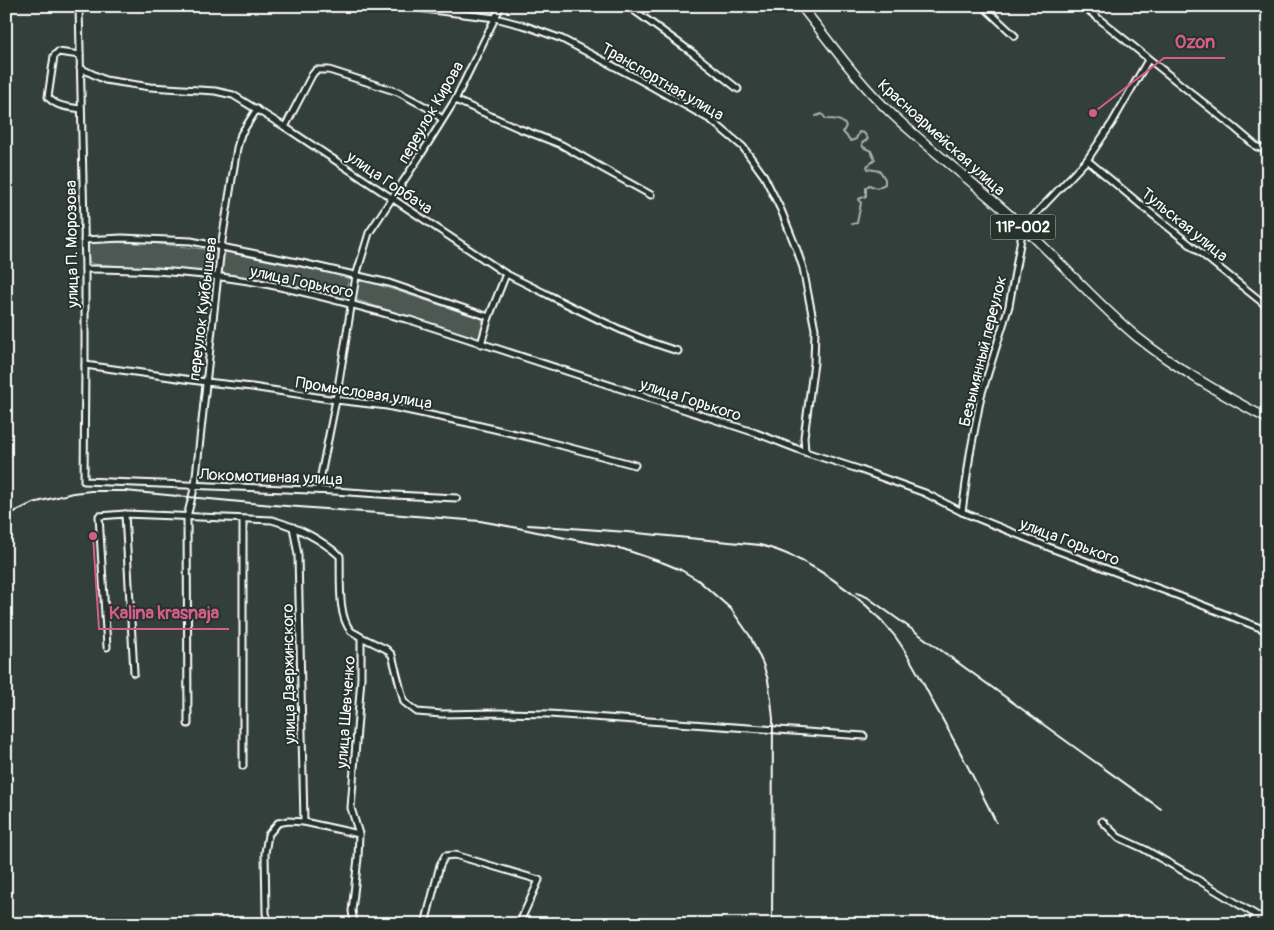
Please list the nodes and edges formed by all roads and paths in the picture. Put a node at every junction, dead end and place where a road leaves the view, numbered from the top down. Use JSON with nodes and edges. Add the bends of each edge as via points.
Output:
{"nodes":[{"id":1,"x":79,"y":6,"type":"edge"},
{"id":2,"x":401,"y":6,"type":"edge"},
{"id":3,"x":501,"y":6,"type":"edge"},
{"id":4,"x":628,"y":6,"type":"edge"},
{"id":5,"x":801,"y":6,"type":"edge"},
{"id":6,"x":982,"y":6,"type":"edge"},
{"id":7,"x":1082,"y":6,"type":"edge"},
{"id":8,"x":495,"y":18,"type":"junction"},
{"id":9,"x":1015,"y":36,"type":"dead end"},
{"id":10,"x":80,"y":55,"type":"junction"},
{"id":11,"x":1148,"y":60,"type":"junction"},
{"id":12,"x":80,"y":68,"type":"junction"},
{"id":13,"x":738,"y":89,"type":"dead end"},
{"id":14,"x":455,"y":100,"type":"junction"},
{"id":15,"x":81,"y":109,"type":"junction"},
{"id":16,"x":257,"y":109,"type":"junction"},
{"id":17,"x":442,"y":119,"type":"junction"},
{"id":18,"x":285,"y":127,"type":"junction"},
{"id":19,"x":1268,"y":150,"type":"edge"},
{"id":20,"x":1087,"y":160,"type":"junction"},
{"id":21,"x":651,"y":195,"type":"dead end"},
{"id":22,"x":391,"y":199,"type":"junction"},
{"id":23,"x":1023,"y":227,"type":"junction"},
{"id":24,"x":84,"y":240,"type":"junction"},
{"id":25,"x":221,"y":247,"type":"junction"},
{"id":26,"x":85,"y":269,"type":"junction"},
{"id":27,"x":506,"y":274,"type":"junction"},
{"id":28,"x":356,"y":276,"type":"junction"},
{"id":29,"x":219,"y":278,"type":"junction"},
{"id":30,"x":352,"y":304,"type":"junction"},
{"id":31,"x":1268,"y":306,"type":"edge"},
{"id":32,"x":489,"y":317,"type":"junction"},
{"id":33,"x":482,"y":344,"type":"junction"},
{"id":34,"x":678,"y":351,"type":"dead end"},
{"id":35,"x":85,"y":365,"type":"junction"},
{"id":36,"x":206,"y":382,"type":"junction"},
{"id":37,"x":336,"y":400,"type":"junction"},
{"id":38,"x":1268,"y":419,"type":"edge"},
{"id":39,"x":805,"y":452,"type":"junction"},
{"id":40,"x":635,"y":465,"type":"dead end"},
{"id":41,"x":84,"y":481,"type":"joint"},
{"id":42,"x":195,"y":485,"type":"junction"},
{"id":43,"x":318,"y":490,"type":"junction"},
{"id":44,"x":457,"y":498,"type":"dead end"},
{"id":45,"x":962,"y":512,"type":"junction"},
{"id":46,"x":125,"y":514,"type":"junction"},
{"id":47,"x":187,"y":517,"type":"junction"},
{"id":48,"x":243,"y":520,"type":"junction"},
{"id":49,"x":293,"y":527,"type":"junction"},
{"id":50,"x":1268,"y":631,"type":"edge"},
{"id":51,"x":361,"y":637,"type":"junction"},
{"id":52,"x":107,"y":647,"type":"dead end"},
{"id":53,"x":134,"y":673,"type":"dead end"},
{"id":54,"x":188,"y":724,"type":"dead end"},
{"id":55,"x":864,"y":736,"type":"dead end"},
{"id":56,"x":242,"y":766,"type":"dead end"},
{"id":57,"x":1102,"y":821,"type":"dead end"},
{"id":58,"x":304,"y":822,"type":"junction"},
{"id":59,"x":359,"y":834,"type":"junction"},
{"id":60,"x":1255,"y":915,"type":"junction"},
{"id":61,"x":1268,"y":922,"type":"edge"},
{"id":62,"x":269,"y":924,"type":"edge"},
{"id":63,"x":354,"y":924,"type":"edge"},
{"id":64,"x":425,"y":924,"type":"edge"},
{"id":65,"x":519,"y":924,"type":"edge"},
{"id":66,"x":1252,"y":924,"type":"edge"}],
"edges":[{"from":1,"to":10,"type":"street","name":"улица П. Морозова"},
{"from":2,"to":8,"type":"street","name":"Транспортная улица"},
{"from":3,"to":8,"type":"street","name":"переулок Кирова"},
{"from":4,"to":13,"type":"street"},
{"from":5,"to":23,"type":"main road","name":"Красноармейская улица","number":"11Р-002","via":[[892,115]]},
{"from":6,"to":9,"type":"street"},
{"from":7,"to":11,"type":"street"},
{"from":8,"to":14,"type":"street","name":"переулок Кирова"},
{"from":8,"to":39,"type":"street","name":"Транспортная улица","via":[[562,39],[711,120],[743,147],[764,176],[798,250],[815,329]]},
{"from":10,"to":12,"type":"street","name":"улица П. Морозова"},
{"from":10,"to":15,"type":"street","via":[[58,52],[54,56],[48,97],[61,106]]},
{"from":11,"to":19,"type":"street","via":[[1257,148]]},
{"from":11,"to":20,"type":"street","via":[[1112,124]]},
{"from":12,"to":15,"type":"street","name":"улица П. Морозова"},
{"from":12,"to":16,"type":"street","name":"улица Горбача","via":[[105,80],[233,95]]},
{"from":14,"to":17,"type":"street","name":"переулок Кирова"},
{"from":14,"to":21,"type":"street","via":[[562,145]]},
{"from":15,"to":24,"type":"street","name":"улица П. Морозова"},
{"from":16,"to":18,"type":"street","name":"улица Горбача"},
{"from":16,"to":25,"type":"street","name":"переулок Куйбышева","via":[[240,134]]},
{"from":17,"to":18,"type":"street","via":[[398,92],[329,70],[316,70]]},
{"from":17,"to":22,"type":"street","name":"переулок Кирова"},
{"from":18,"to":22,"type":"street","name":"улица Горбача"},
{"from":20,"to":23,"type":"street"},
{"from":20,"to":31,"type":"street","name":"Тульская улица"},
{"from":22,"to":27,"type":"street","name":"улица Горбача"},
{"from":22,"to":28,"type":"street","name":"переулок Кирова","via":[[369,233]]},
{"from":23,"to":38,"type":"main road","name":"Красноармейская улица","number":"11Р-002","via":[[1094,299],[1137,337],[1178,367]]},
{"from":23,"to":45,"type":"street","name":"Безымянный переулок","via":[[1009,306],[981,396]]},
{"from":24,"to":25,"type":"street","via":[[191,241]]},
{"from":24,"to":26,"type":"street","name":"улица П. Морозова"},
{"from":25,"to":28,"type":"street"},
{"from":25,"to":29,"type":"street","name":"переулок Куйбышева"},
{"from":26,"to":29,"type":"street","name":"улица Горького","via":[[146,270]]},
{"from":26,"to":35,"type":"street","name":"улица П. Морозова"},
{"from":27,"to":32,"type":"street"},
{"from":27,"to":34,"type":"street","name":"улица Горбача","via":[[594,318]]},
{"from":28,"to":30,"type":"street","name":"переулок Кирова"},
{"from":28,"to":32,"type":"street","via":[[389,283]]},
{"from":29,"to":30,"type":"street","name":"улица Горького","via":[[269,285]]},
{"from":29,"to":36,"type":"street","name":"переулок Куйбышева"},
{"from":30,"to":33,"type":"street","name":"улица Горького"},
{"from":30,"to":37,"type":"street","name":"переулок Кирова"},
{"from":32,"to":33,"type":"street"},
{"from":33,"to":39,"type":"street","name":"улица Горького"},
{"from":35,"to":36,"type":"street","name":"Промысловая улица"},
{"from":35,"to":41,"type":"street","name":"улица П. Морозова"},
{"from":36,"to":37,"type":"street","name":"Промысловая улица"},
{"from":36,"to":42,"type":"street","name":"переулок Куйбышева"},
{"from":37,"to":40,"type":"street","name":"Промысловая улица","via":[[468,422]]},
{"from":37,"to":43,"type":"street","name":"переулок Кирова"},
{"from":39,"to":45,"type":"street","name":"улица Горького","via":[[925,493]]},
{"from":41,"to":42,"type":"street","name":"Локомотивная улица"},
{"from":42,"to":43,"type":"street","name":"Локомотивная улица"},
{"from":42,"to":47,"type":"street","name":"переулок Куйбышева"},
{"from":43,"to":44,"type":"street","name":"Локомотивная улица"},
{"from":45,"to":50,"type":"street","name":"улица Горького"},
{"from":46,"to":47,"type":"street"},
{"from":46,"to":52,"type":"street","via":[[99,516]]},
{"from":46,"to":53,"type":"street"},
{"from":47,"to":48,"type":"street"},
{"from":47,"to":54,"type":"street","name":"переулок Куйбышева"},
{"from":48,"to":49,"type":"street","via":[[272,520]]},
{"from":48,"to":56,"type":"street"},
{"from":49,"to":51,"type":"street","name":"улица Шевченко","via":[[326,544],[340,556],[344,618],[351,630]]},
{"from":49,"to":58,"type":"street","name":"улица Дзержинского","via":[[298,555]]},
{"from":51,"to":55,"type":"street","via":[[386,648],[392,655],[404,702],[418,712],[549,714]]},
{"from":51,"to":59,"type":"street","name":"улица Шевченко","via":[[351,808]]},
{"from":57,"to":60,"type":"street","via":[[1118,837],[1190,875]]},
{"from":58,"to":59,"type":"street"},
{"from":58,"to":62,"type":"street","via":[[288,820],[278,823],[268,835],[265,853]]},
{"from":59,"to":63,"type":"street","name":"улица Шевченко","via":[[352,910]]},
{"from":60,"to":61,"type":"street"},
{"from":60,"to":66,"type":"street"},
{"from":64,"to":65,"type":"street","via":[[445,856],[539,880]]}]}
